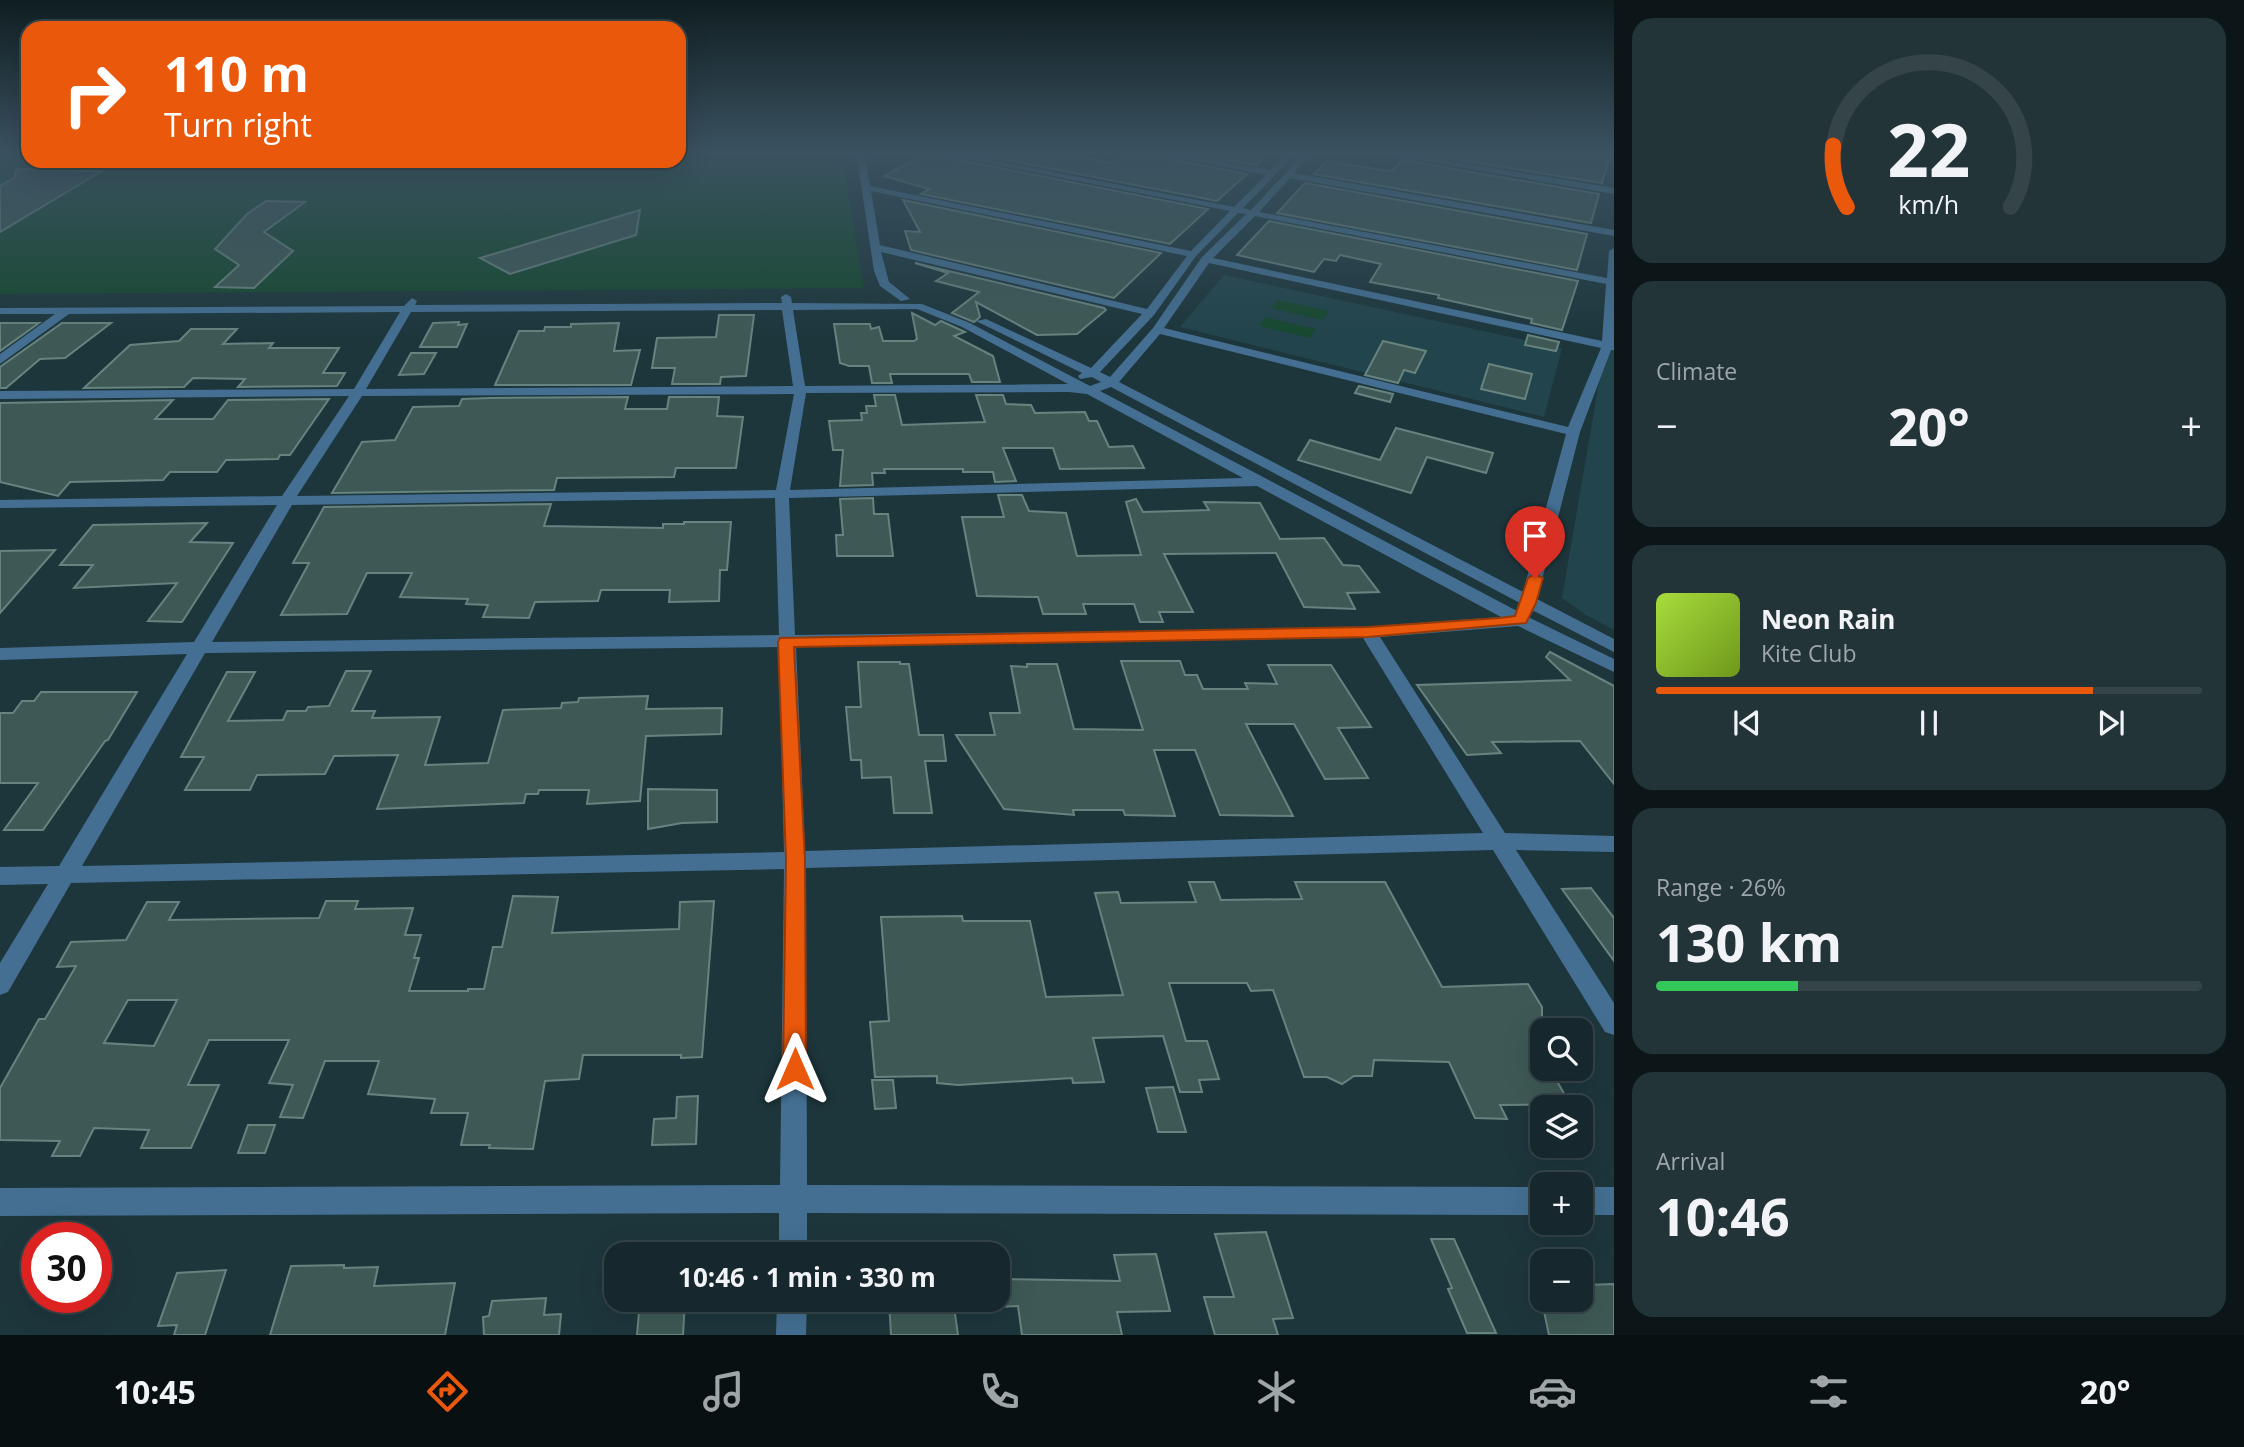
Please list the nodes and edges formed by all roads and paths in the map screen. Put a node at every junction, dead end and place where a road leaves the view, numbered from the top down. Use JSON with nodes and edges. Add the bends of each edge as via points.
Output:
{"nodes":[{"id":1,"x":870,"y":213,"type":"edge"},
{"id":2,"x":992,"y":213,"type":"edge"},
{"id":3,"x":1233,"y":213,"type":"edge"},
{"id":4,"x":1250,"y":213,"type":"edge"},
{"id":5,"x":1504,"y":213,"type":"edge"},
{"id":6,"x":1253,"y":214,"type":"junction"},
{"id":7,"x":1614,"y":233,"type":"edge"},
{"id":8,"x":874,"y":247,"type":"junction"},
{"id":9,"x":1614,"y":251,"type":"edge"},
{"id":10,"x":1192,"y":254,"type":"junction"},
{"id":11,"x":1206,"y":259,"type":"junction"},
{"id":12,"x":1610,"y":282,"type":"junction"},
{"id":13,"x":905,"y":299,"type":"junction"},
{"id":14,"x":787,"y":301,"type":"junction"},
{"id":15,"x":0,"y":304,"type":"edge"},
{"id":16,"x":410,"y":304,"type":"junction"},
{"id":17,"x":70,"y":307,"type":"junction"},
{"id":18,"x":0,"y":311,"type":"edge"},
{"id":19,"x":1150,"y":313,"type":"junction"},
{"id":20,"x":1157,"y":330,"type":"junction"},
{"id":21,"x":1611,"y":346,"type":"edge"},
{"id":22,"x":0,"y":360,"type":"edge"},
{"id":23,"x":1093,"y":373,"type":"junction"},
{"id":24,"x":1111,"y":383,"type":"junction"},
{"id":25,"x":1070,"y":385,"type":"junction"},
{"id":26,"x":359,"y":391,"type":"junction"},
{"id":27,"x":1089,"y":391,"type":"junction"},
{"id":28,"x":800,"y":392,"type":"junction"},
{"id":29,"x":0,"y":395,"type":"edge"},
{"id":30,"x":1573,"y":432,"type":"junction"},
{"id":31,"x":1258,"y":482,"type":"junction"},
{"id":32,"x":782,"y":494,"type":"junction"},
{"id":33,"x":286,"y":500,"type":"junction"},
{"id":34,"x":0,"y":504,"type":"edge"},
{"id":35,"x":1529,"y":603,"type":"junction"},
{"id":36,"x":1520,"y":620,"type":"junction"},
{"id":37,"x":1368,"y":632,"type":"junction"},
{"id":38,"x":786,"y":642,"type":"junction"},
{"id":39,"x":200,"y":646,"type":"junction"},
{"id":40,"x":1614,"y":646,"type":"edge"},
{"id":41,"x":0,"y":654,"type":"edge"},
{"id":42,"x":1614,"y":666,"type":"edge"},
{"id":43,"x":1499,"y":841,"type":"junction"},
{"id":44,"x":1614,"y":844,"type":"edge"},
{"id":45,"x":795,"y":860,"type":"junction"},
{"id":46,"x":67,"y":874,"type":"junction"},
{"id":47,"x":0,"y":876,"type":"edge"},
{"id":48,"x":0,"y":984,"type":"edge"},
{"id":49,"x":1614,"y":1024,"type":"edge"},
{"id":50,"x":794,"y":1199,"type":"junction"},
{"id":51,"x":1530,"y":1201,"type":"edge"},
{"id":52,"x":1593,"y":1201,"type":"edge"},
{"id":53,"x":1614,"y":1201,"type":"edge"},
{"id":54,"x":0,"y":1202,"type":"edge"},
{"id":55,"x":793,"y":1242,"type":"edge"},
{"id":56,"x":792,"y":1312,"type":"edge"},
{"id":57,"x":791,"y":1335,"type":"edge"}],
"edges":[{"from":1,"to":8,"type":"street"},
{"from":2,"to":10,"type":"street"},
{"from":3,"to":10,"type":"street"},
{"from":4,"to":6,"type":"street"},
{"from":5,"to":7,"type":"street"},
{"from":6,"to":11,"type":"street"},
{"from":6,"to":12,"type":"street"},
{"from":8,"to":13,"type":"street","via":[[884,284]]},
{"from":8,"to":19,"type":"street"},
{"from":9,"to":12,"type":"street"},
{"from":10,"to":19,"type":"street"},
{"from":11,"to":20,"type":"street"},
{"from":11,"to":21,"type":"street"},
{"from":12,"to":21,"type":"street"},
{"from":13,"to":14,"type":"street"},
{"from":13,"to":23,"type":"street","via":[[945,304]]},
{"from":14,"to":16,"type":"street"},
{"from":14,"to":25,"type":"street","via":[[933,310]]},
{"from":14,"to":28,"type":"street"},
{"from":15,"to":17,"type":"street"},
{"from":16,"to":17,"type":"street"},
{"from":16,"to":26,"type":"street"},
{"from":17,"to":18,"type":"street"},
{"from":17,"to":22,"type":"street"},
{"from":19,"to":23,"type":"street"},
{"from":20,"to":24,"type":"street"},
{"from":20,"to":30,"type":"street"},
{"from":21,"to":30,"type":"street"},
{"from":23,"to":24,"type":"street"},
{"from":23,"to":25,"type":"street"},
{"from":24,"to":27,"type":"street"},
{"from":24,"to":35,"type":"street"},
{"from":25,"to":27,"type":"street"},
{"from":25,"to":28,"type":"street"},
{"from":26,"to":28,"type":"street"},
{"from":26,"to":29,"type":"street"},
{"from":26,"to":33,"type":"street"},
{"from":27,"to":31,"type":"street"},
{"from":28,"to":32,"type":"street"},
{"from":30,"to":35,"type":"street"},
{"from":31,"to":32,"type":"street"},
{"from":31,"to":36,"type":"street"},
{"from":32,"to":33,"type":"street"},
{"from":32,"to":38,"type":"street"},
{"from":33,"to":34,"type":"street"},
{"from":33,"to":39,"type":"street"},
{"from":35,"to":36,"type":"street"},
{"from":35,"to":40,"type":"street"},
{"from":36,"to":37,"type":"street"},
{"from":36,"to":42,"type":"street"},
{"from":37,"to":38,"type":"street"},
{"from":37,"to":43,"type":"street"},
{"from":38,"to":39,"type":"street"},
{"from":38,"to":45,"type":"street"},
{"from":39,"to":41,"type":"street"},
{"from":39,"to":46,"type":"street"},
{"from":43,"to":44,"type":"street"},
{"from":43,"to":45,"type":"street"},
{"from":43,"to":49,"type":"street"},
{"from":45,"to":46,"type":"street"},
{"from":45,"to":50,"type":"street"},
{"from":46,"to":47,"type":"street"},
{"from":46,"to":48,"type":"street"},
{"from":50,"to":51,"type":"street"},
{"from":50,"to":54,"type":"street"},
{"from":50,"to":55,"type":"street"},
{"from":52,"to":53,"type":"street"},
{"from":56,"to":57,"type":"street"}]}
